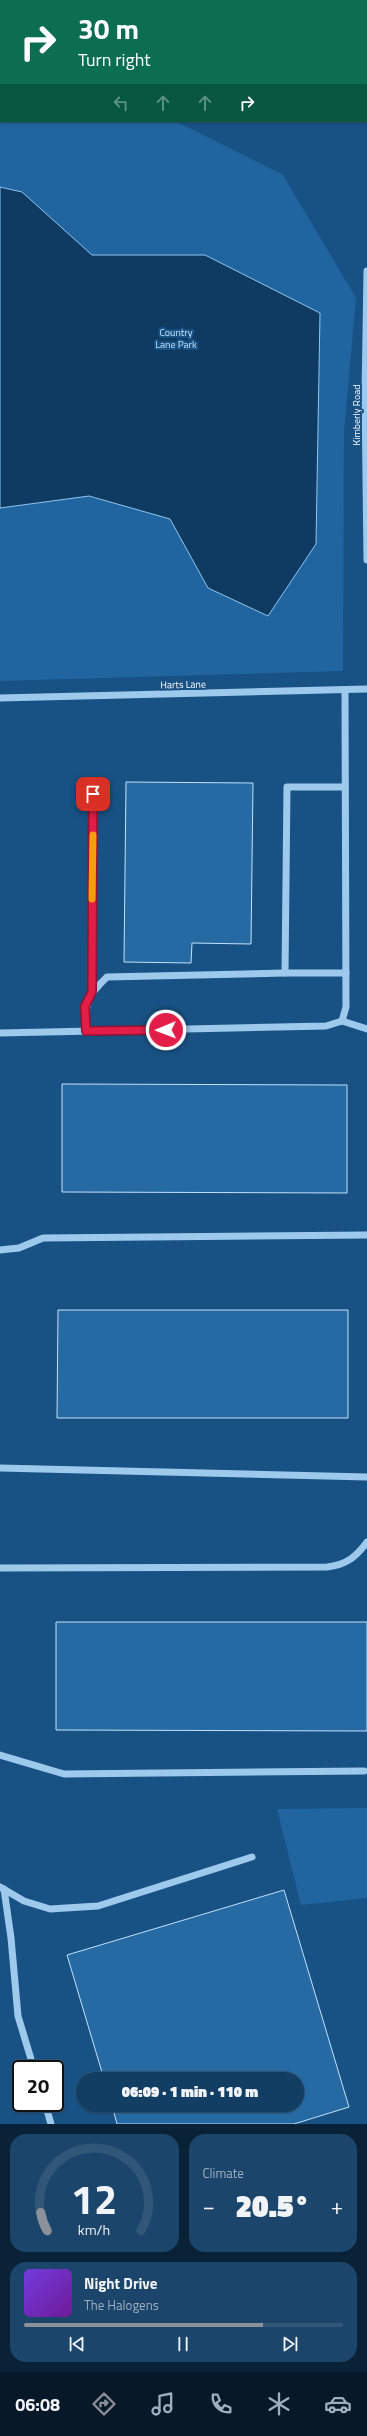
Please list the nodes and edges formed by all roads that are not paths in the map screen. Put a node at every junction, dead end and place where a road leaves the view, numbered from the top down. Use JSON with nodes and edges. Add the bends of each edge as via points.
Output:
{"nodes":[{"id":1,"x":367,"y":271,"type":"edge"},
{"id":2,"x":366,"y":395,"type":"edge"},
{"id":3,"x":367,"y":560,"type":"edge"},
{"id":4,"x":367,"y":689,"type":"edge"},
{"id":5,"x":345,"y":690,"type":"junction"},
{"id":6,"x":0,"y":698,"type":"edge"},
{"id":7,"x":345,"y":787,"type":"junction"},
{"id":8,"x":93,"y":794,"type":"dead end"},
{"id":9,"x":285,"y":973,"type":"junction"},
{"id":10,"x":346,"y":973,"type":"junction"},
{"id":11,"x":92,"y":992,"type":"junction"},
{"id":12,"x":342,"y":1021,"type":"junction"},
{"id":13,"x":367,"y":1029,"type":"edge"},
{"id":14,"x":86,"y":1031,"type":"junction"},
{"id":15,"x":0,"y":1034,"type":"edge"},
{"id":16,"x":367,"y":1235,"type":"edge"},
{"id":17,"x":0,"y":1250,"type":"edge"},
{"id":18,"x":0,"y":1468,"type":"edge"},
{"id":19,"x":367,"y":1477,"type":"edge"},
{"id":20,"x":367,"y":1542,"type":"edge"},
{"id":21,"x":0,"y":1568,"type":"edge"},
{"id":22,"x":0,"y":1755,"type":"edge"},
{"id":23,"x":364,"y":1771,"type":"dead end"},
{"id":24,"x":252,"y":1858,"type":"dead end"},
{"id":25,"x":2,"y":1888,"type":"edge"},
{"id":26,"x":31,"y":2060,"type":"edge"},
{"id":27,"x":47,"y":2112,"type":"edge"},
{"id":28,"x":51,"y":2124,"type":"edge"}],
"edges":[{"from":1,"to":2,"type":"street","name":"Kimberly Road"},
{"from":2,"to":3,"type":"street","name":"Kimberly Road"},
{"from":4,"to":5,"type":"street","name":"Harts Lane"},
{"from":5,"to":6,"type":"street","name":"Harts Lane"},
{"from":5,"to":7,"type":"street"},
{"from":7,"to":9,"type":"street","via":[[287,787]]},
{"from":7,"to":10,"type":"street"},
{"from":8,"to":11,"type":"street"},
{"from":9,"to":10,"type":"street"},
{"from":9,"to":11,"type":"street","via":[[108,977]]},
{"from":10,"to":12,"type":"street","via":[[346,1007]]},
{"from":11,"to":14,"type":"street","via":[[85,1006]]},
{"from":12,"to":13,"type":"street"},
{"from":12,"to":14,"type":"street","via":[[326,1026]]},
{"from":14,"to":15,"type":"street"},
{"from":16,"to":17,"type":"street","via":[[42,1238],[19,1248]]},
{"from":18,"to":19,"type":"street"},
{"from":20,"to":21,"type":"street","via":[[351,1560],[339,1566],[327,1567]]},
{"from":22,"to":23,"type":"street","via":[[64,1774]]},
{"from":24,"to":25,"type":"street","via":[[98,1906],[50,1909],[35,1906]]},
{"from":25,"to":26,"type":"street","via":[[11,1938],[18,2016]]},
{"from":27,"to":28,"type":"street"}]}
